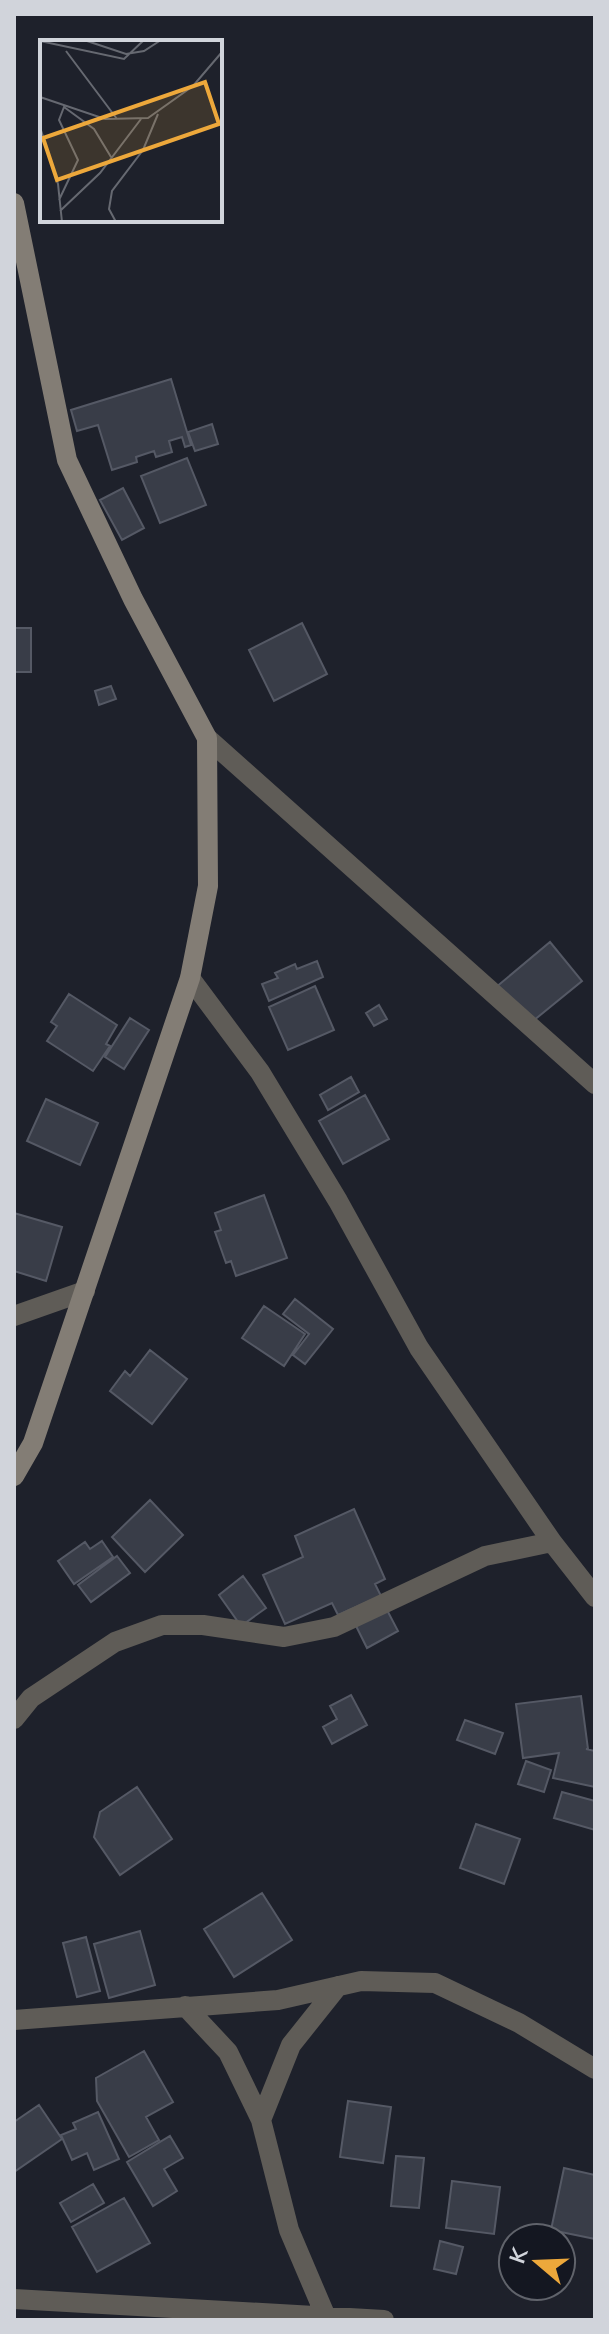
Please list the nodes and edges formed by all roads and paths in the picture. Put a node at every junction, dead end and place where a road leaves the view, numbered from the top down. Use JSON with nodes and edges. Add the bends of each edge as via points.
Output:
{"nodes":[{"id":1,"x":14,"y":203,"type":"edge"},
{"id":2,"x":207,"y":738,"type":"junction"},
{"id":3,"x":190,"y":978,"type":"junction"},
{"id":4,"x":595,"y":1084,"type":"edge"},
{"id":5,"x":85,"y":1291,"type":"junction"},
{"id":6,"x":14,"y":1316,"type":"edge"},
{"id":7,"x":14,"y":1476,"type":"edge"},
{"id":8,"x":552,"y":1542,"type":"junction"},
{"id":9,"x":595,"y":1597,"type":"edge"},
{"id":10,"x":14,"y":1719,"type":"edge"},
{"id":11,"x":338,"y":1986,"type":"junction"},
{"id":12,"x":185,"y":2006,"type":"junction"},
{"id":13,"x":14,"y":2020,"type":"edge"},
{"id":14,"x":595,"y":2069,"type":"edge"},
{"id":15,"x":261,"y":2120,"type":"junction"},
{"id":16,"x":14,"y":2299,"type":"edge"},
{"id":17,"x":326,"y":2317,"type":"junction"},
{"id":18,"x":384,"y":2320,"type":"edge"}],
"edges":[{"from":1,"to":2,"type":"street","via":[[67,460]]},
{"from":2,"to":3,"type":"street","via":[[208,886]]},
{"from":2,"to":4,"type":"street"},
{"from":3,"to":5,"type":"street"},
{"from":3,"to":8,"type":"street","via":[[260,1072],[419,1348]]},
{"from":5,"to":6,"type":"street"},
{"from":5,"to":7,"type":"street","via":[[33,1443]]},
{"from":8,"to":9,"type":"street"},
{"from":8,"to":10,"type":"street","via":[[485,1556],[334,1627],[284,1637],[203,1625],[162,1625],[115,1642],[31,1698]]},
{"from":11,"to":12,"type":"street","via":[[278,2000]]},
{"from":11,"to":14,"type":"street","via":[[361,1981],[435,1983],[519,2023]]},
{"from":11,"to":15,"type":"street","via":[[291,2045]]},
{"from":12,"to":13,"type":"street"},
{"from":12,"to":15,"type":"street","via":[[228,2052]]},
{"from":15,"to":17,"type":"street","via":[[289,2230]]},
{"from":16,"to":17,"type":"street"},
{"from":17,"to":18,"type":"street"}]}
